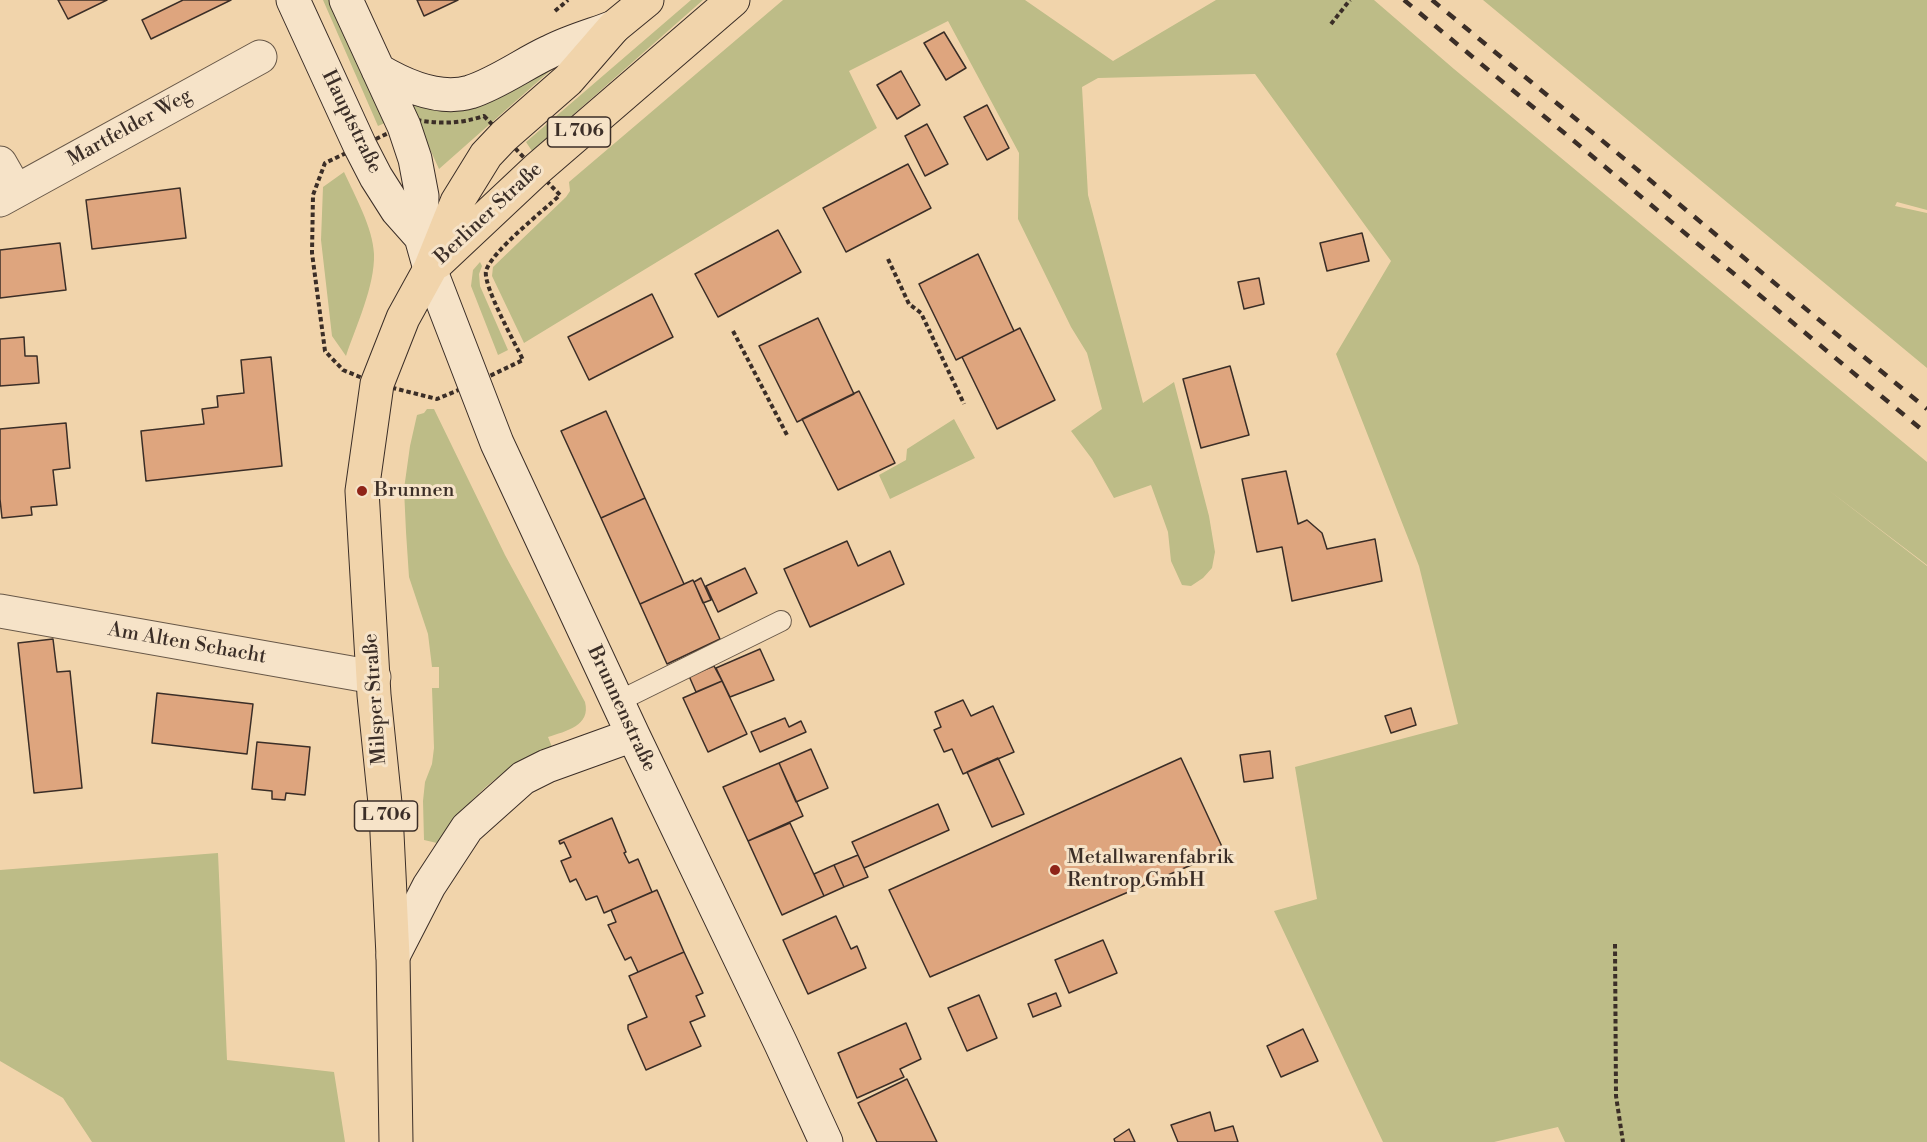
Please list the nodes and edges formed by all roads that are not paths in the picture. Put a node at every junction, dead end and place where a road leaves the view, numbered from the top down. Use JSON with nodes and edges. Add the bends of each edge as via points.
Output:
{"nodes":[{"id":1,"x":293,"y":0,"type":"edge"},
{"id":2,"x":346,"y":0,"type":"edge"},
{"id":3,"x":647,"y":0,"type":"edge"},
{"id":4,"x":733,"y":0,"type":"edge"},
{"id":5,"x":615,"y":27,"type":"junction"},
{"id":6,"x":260,"y":57,"type":"dead end"},
{"id":7,"x":378,"y":70,"type":"junction"},
{"id":8,"x":0,"y":163,"type":"edge"},
{"id":9,"x":8,"y":195,"type":"edge"},
{"id":10,"x":421,"y":237,"type":"junction"},
{"id":11,"x":430,"y":270,"type":"junction"},
{"id":12,"x":0,"y":611,"type":"edge"},
{"id":13,"x":782,"y":621,"type":"dead end"},
{"id":14,"x":374,"y":677,"type":"junction"},
{"id":15,"x":617,"y":702,"type":"junction"},
{"id":16,"x":633,"y":735,"type":"junction"},
{"id":17,"x":393,"y":956,"type":"junction"},
{"id":18,"x":396,"y":1142,"type":"edge"},
{"id":19,"x":826,"y":1142,"type":"edge"}],
"edges":[{"from":1,"to":10,"type":"main road","name":"Hauptstraße","via":[[376,177]]},
{"from":2,"to":7,"type":"main road","name":"Hauptstraße"},
{"from":3,"to":5,"type":"main road","name":"Berliner Straße","number":"L 706"},
{"from":4,"to":11,"type":"main road","name":"Berliner Straße","number":"L 706","via":[[537,169]]},
{"from":5,"to":7,"type":"main road","number":"L 706","via":[[550,51],[470,92],[433,94]]},
{"from":5,"to":11,"type":"main road","name":"Berliner Straße","number":"L 706","via":[[568,80],[486,155],[457,202]]},
{"from":6,"to":9,"type":"main road","name":"Martfelder Weg"},
{"from":7,"to":10,"type":"main road","name":"Hauptstraße","via":[[415,159],[422,196]]},
{"from":8,"to":9,"type":"main road"},
{"from":10,"to":11,"type":"main road","name":"Hauptstraße"},
{"from":11,"to":14,"type":"main road","name":"Milsper Straße","number":"L 706","via":[[403,318],[377,384],[369,431],[362,491]]},
{"from":11,"to":15,"type":"main road","name":"Brunnenstraße","via":[[497,443]]},
{"from":12,"to":14,"type":"main road","name":"Am Alten Schacht"},
{"from":13,"to":15,"type":"lane"},
{"from":14,"to":17,"type":"main road","name":"Milsper Straße","number":"L 706"},
{"from":15,"to":16,"type":"main road","name":"Brunnenstraße"},
{"from":16,"to":17,"type":"main road","number":"L 706","via":[[523,778],[467,828],[429,886]]},
{"from":16,"to":19,"type":"main road","name":"Brunnenstraße"},
{"from":17,"to":18,"type":"main road","name":"Milsper Straße","number":"L 706"}]}
